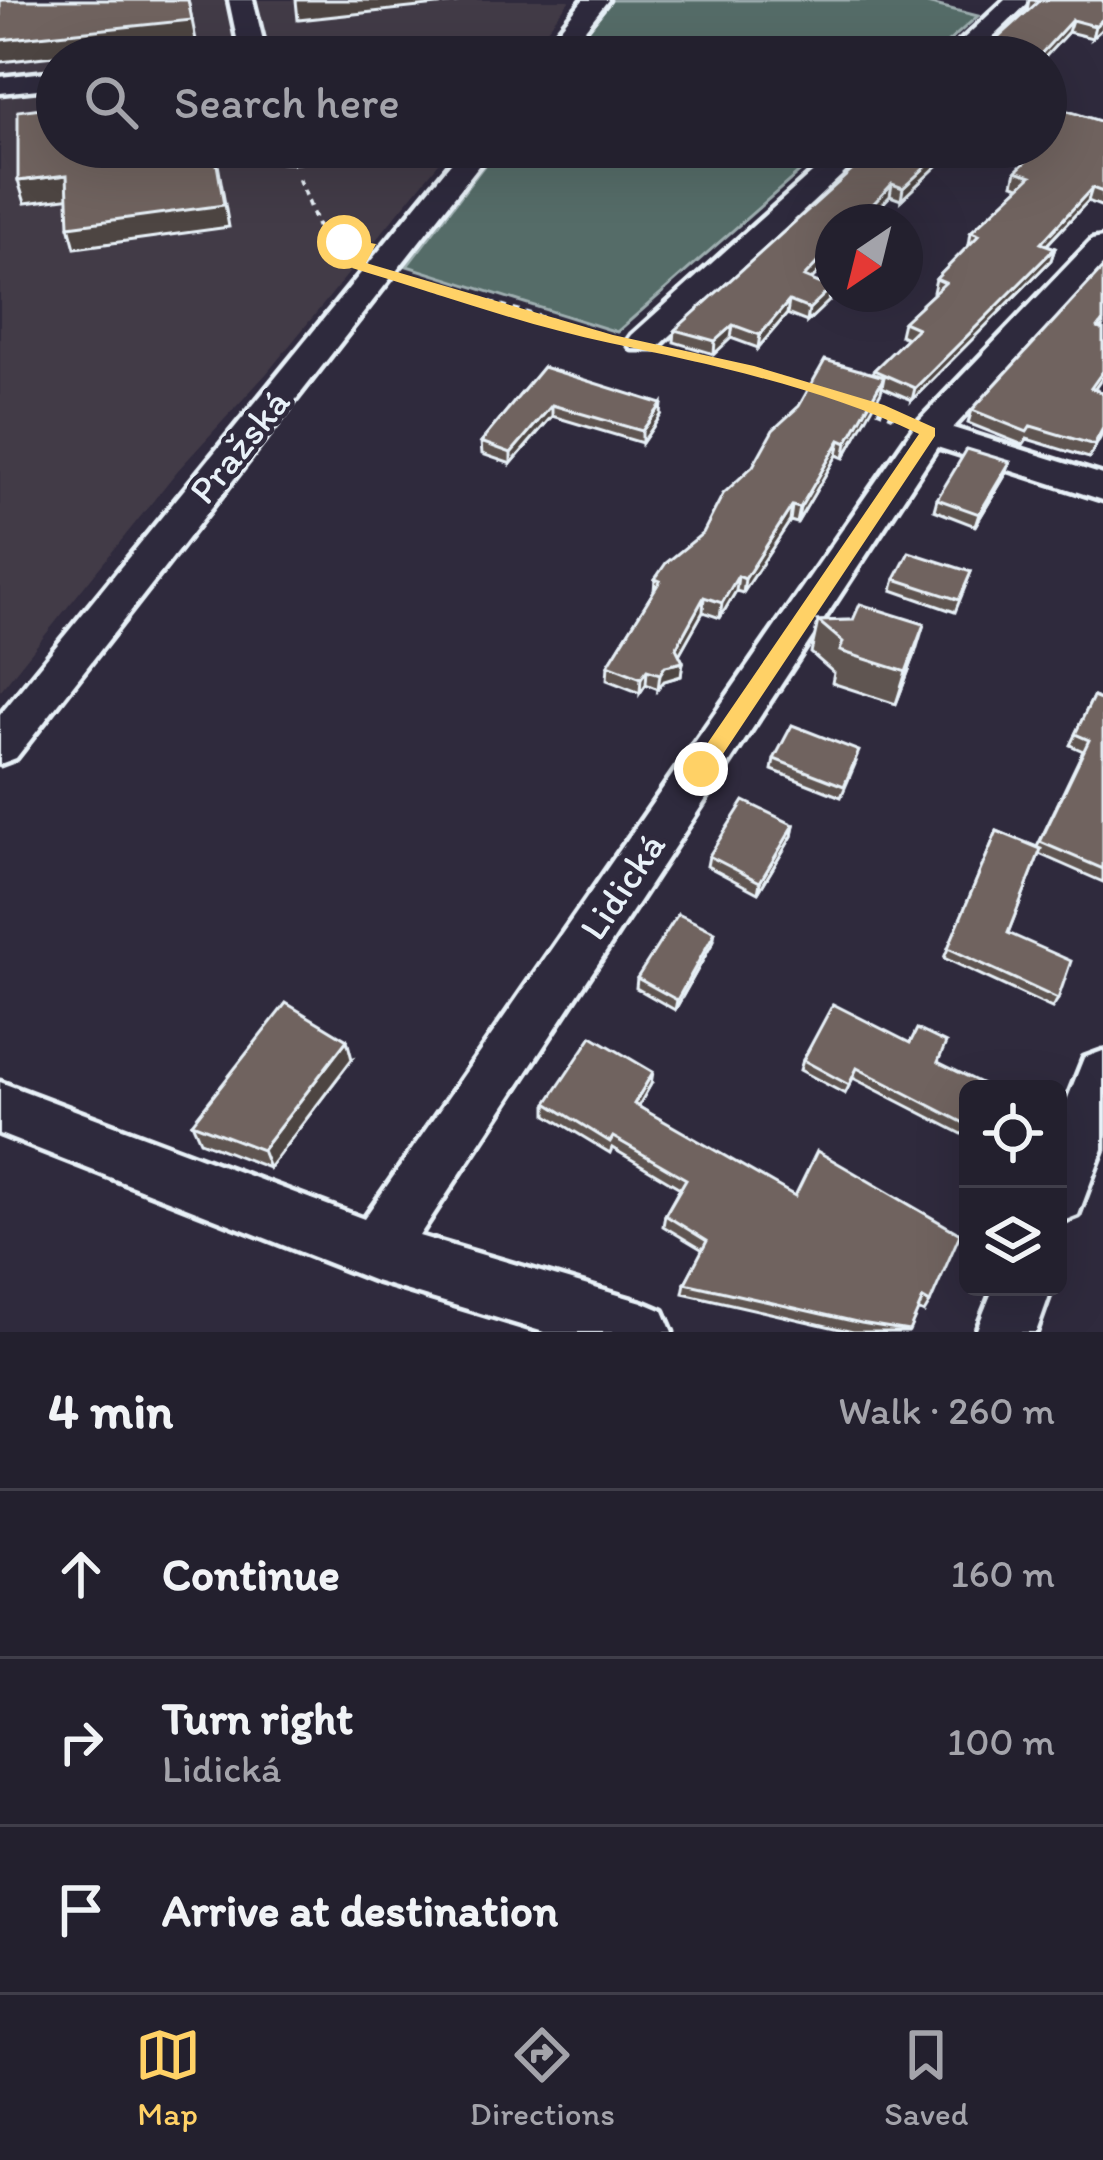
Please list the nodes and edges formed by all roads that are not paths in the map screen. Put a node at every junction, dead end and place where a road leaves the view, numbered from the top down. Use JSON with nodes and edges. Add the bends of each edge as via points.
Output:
{"nodes":[{"id":1,"x":241,"y":0,"type":"edge"},
{"id":2,"x":596,"y":0,"type":"edge"},
{"id":3,"x":1018,"y":0,"type":"edge"},
{"id":4,"x":249,"y":36,"type":"edge"},
{"id":5,"x":567,"y":36,"type":"edge"},
{"id":6,"x":979,"y":36,"type":"edge"},
{"id":7,"x":36,"y":82,"type":"edge"},
{"id":8,"x":0,"y":86,"type":"edge"},
{"id":9,"x":461,"y":168,"type":"edge"},
{"id":10,"x":835,"y":168,"type":"edge"},
{"id":11,"x":1103,"y":247,"type":"edge"},
{"id":12,"x":644,"y":343,"type":"road end"},
{"id":13,"x":929,"y":432,"type":"junction"},
{"id":14,"x":1103,"y":488,"type":"edge"},
{"id":15,"x":0,"y":746,"type":"edge"},
{"id":16,"x":1103,"y":1076,"type":"edge"},
{"id":17,"x":0,"y":1108,"type":"edge"},
{"id":18,"x":1061,"y":1188,"type":"edge"},
{"id":19,"x":375,"y":1252,"type":"junction"},
{"id":20,"x":1020,"y":1296,"type":"edge"},
{"id":21,"x":642,"y":1332,"type":"edge"},
{"id":22,"x":1006,"y":1332,"type":"edge"}],
"edges":[{"from":1,"to":4,"type":"street"},
{"from":2,"to":5,"type":"street"},
{"from":3,"to":6,"type":"street"},
{"from":7,"to":8,"type":"street"},
{"from":9,"to":15,"type":"street","name":"Pražská"},
{"from":10,"to":12,"type":"street"},
{"from":11,"to":13,"type":"street","name":"Lidická"},
{"from":13,"to":14,"type":"street"},
{"from":13,"to":19,"type":"street","name":"Lidická"},
{"from":16,"to":18,"type":"street"},
{"from":17,"to":19,"type":"street"},
{"from":19,"to":21,"type":"street"},
{"from":20,"to":22,"type":"street"}]}
